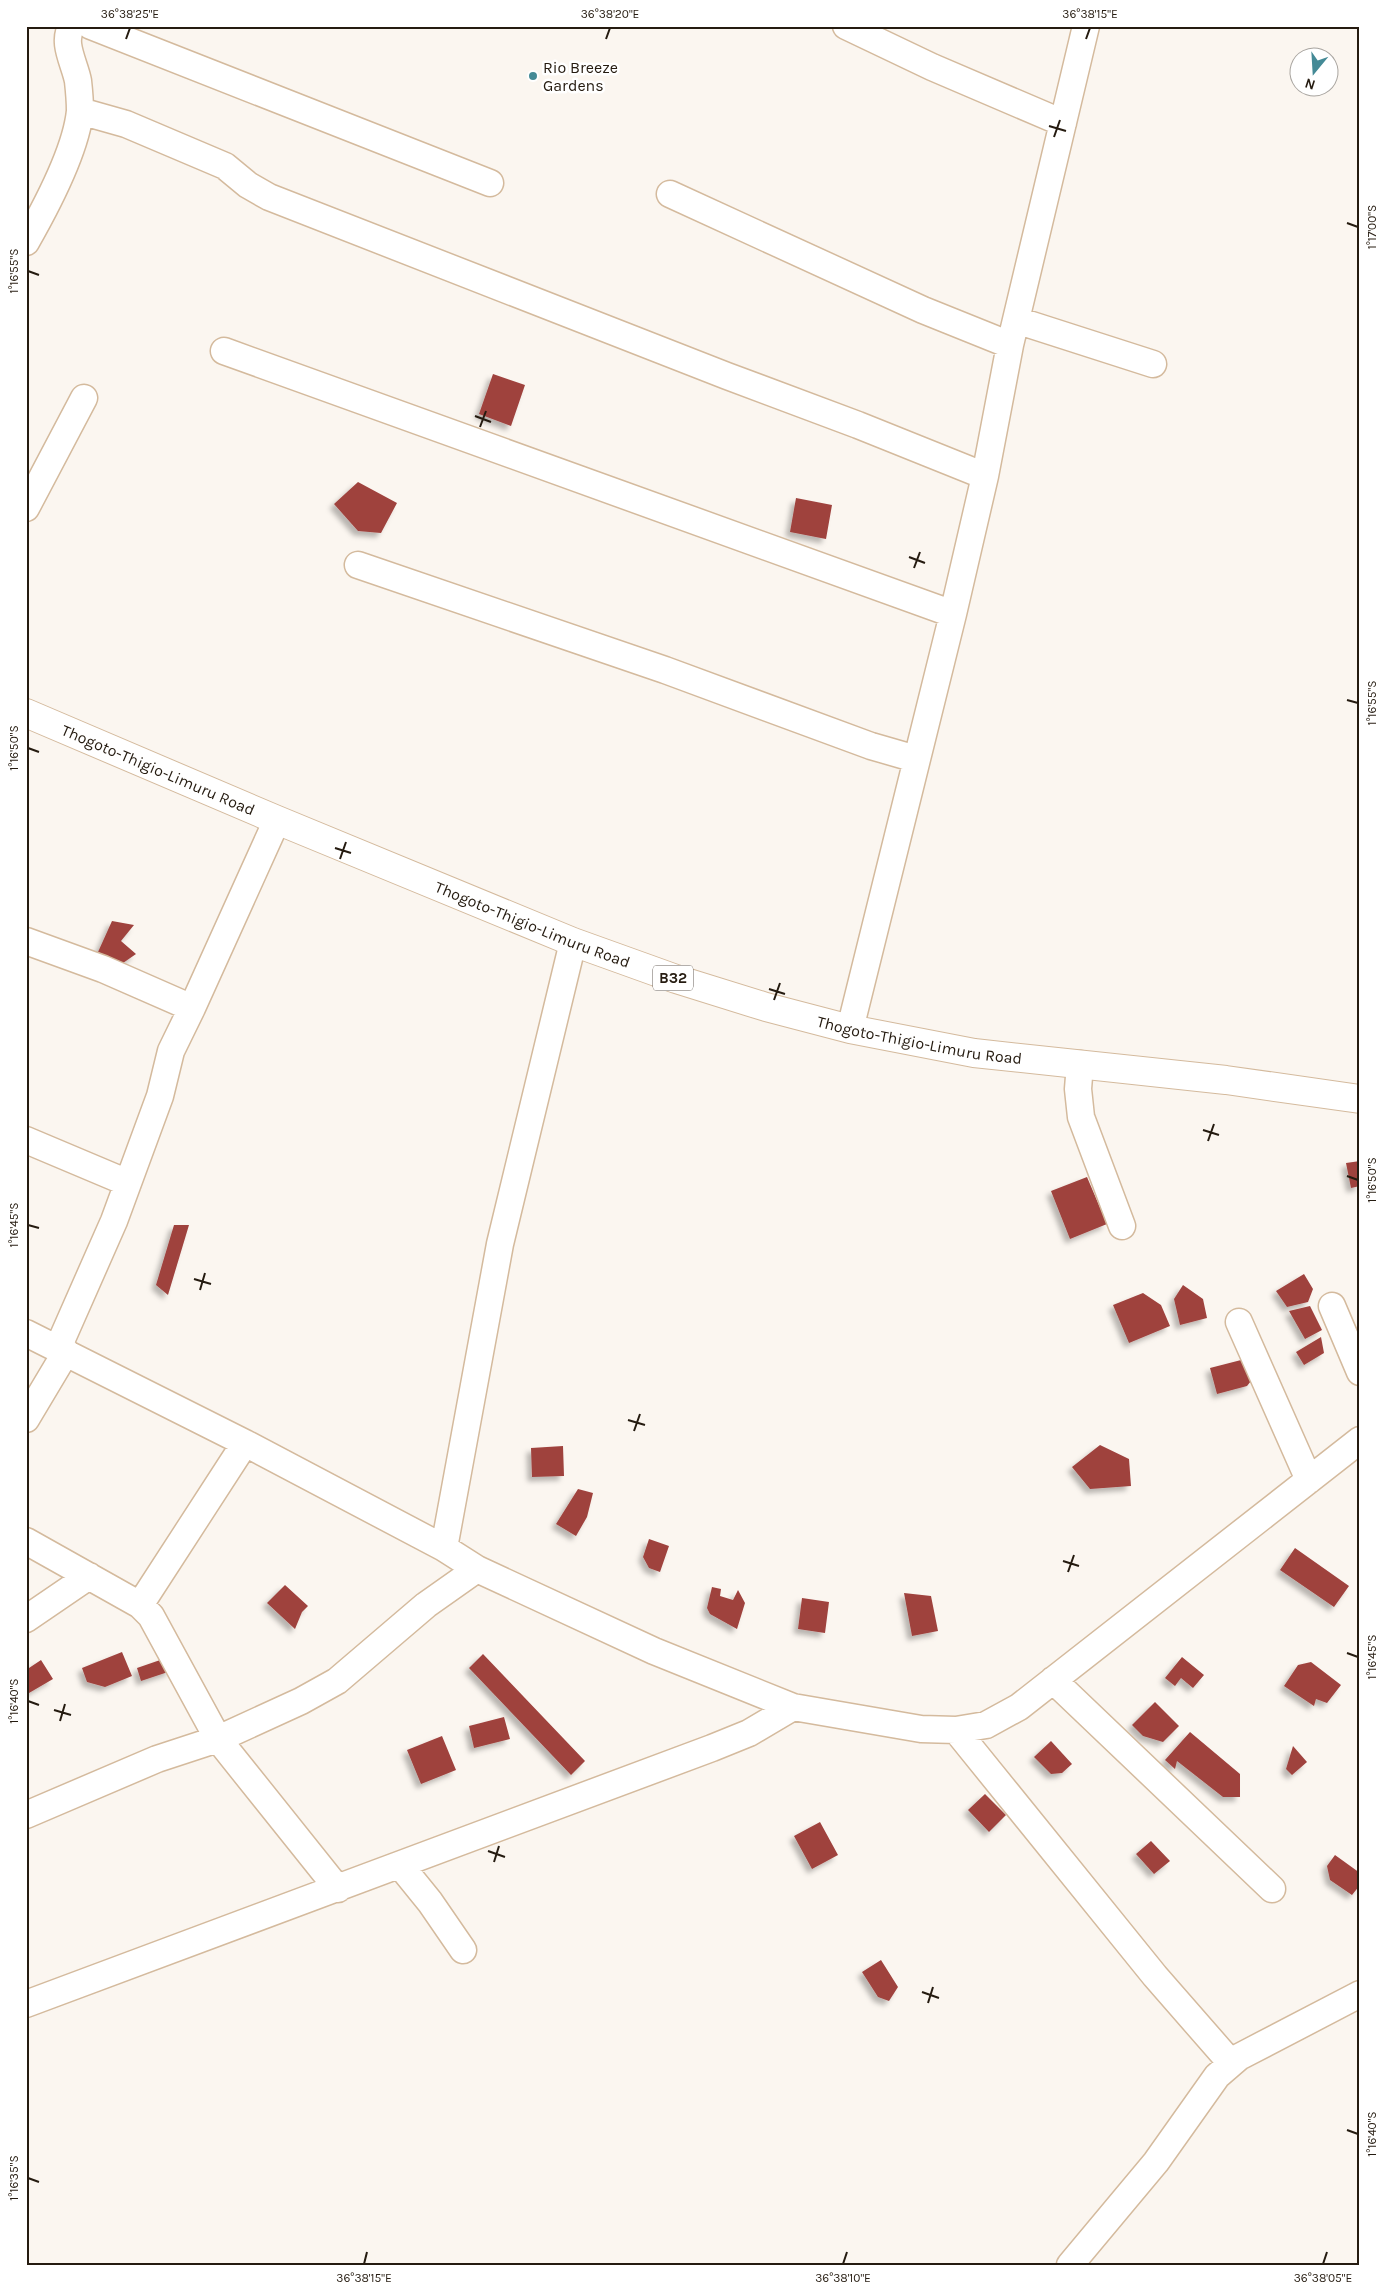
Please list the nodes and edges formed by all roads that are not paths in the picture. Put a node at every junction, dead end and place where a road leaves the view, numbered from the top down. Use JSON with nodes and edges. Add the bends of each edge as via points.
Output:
{"nodes":[{"id":1,"x":72,"y":26,"type":"edge"},
{"id":2,"x":91,"y":26,"type":"edge"},
{"id":3,"x":846,"y":26,"type":"edge"},
{"id":4,"x":1086,"y":26,"type":"edge"},
{"id":5,"x":80,"y":111,"type":"junction"},
{"id":6,"x":1063,"y":123,"type":"junction"},
{"id":7,"x":490,"y":183,"type":"dead end"},
{"id":8,"x":670,"y":194,"type":"dead end"},
{"id":9,"x":26,"y":242,"type":"edge"},
{"id":10,"x":1016,"y":320,"type":"junction"},
{"id":11,"x":1010,"y":345,"type":"junction"},
{"id":12,"x":224,"y":351,"type":"dead end"},
{"id":13,"x":1153,"y":364,"type":"dead end"},
{"id":14,"x":84,"y":398,"type":"dead end"},
{"id":15,"x":985,"y":476,"type":"junction"},
{"id":16,"x":26,"y":508,"type":"edge"},
{"id":17,"x":358,"y":565,"type":"dead end"},
{"id":18,"x":953,"y":614,"type":"junction"},
{"id":19,"x":26,"y":713,"type":"edge"},
{"id":20,"x":916,"y":759,"type":"junction"},
{"id":21,"x":277,"y":820,"type":"junction"},
{"id":22,"x":26,"y":941,"type":"edge"},
{"id":23,"x":573,"y":942,"type":"junction"},
{"id":24,"x":192,"y":1008,"type":"junction"},
{"id":25,"x":850,"y":1028,"type":"junction"},
{"id":26,"x":1080,"y":1064,"type":"junction"},
{"id":27,"x":1360,"y":1099,"type":"edge"},
{"id":28,"x":26,"y":1140,"type":"edge"},
{"id":29,"x":128,"y":1182,"type":"junction"},
{"id":30,"x":1122,"y":1226,"type":"dead end"},
{"id":31,"x":1332,"y":1306,"type":"dead end"},
{"id":32,"x":1239,"y":1322,"type":"dead end"},
{"id":33,"x":26,"y":1333,"type":"edge"},
{"id":34,"x":62,"y":1350,"type":"junction"},
{"id":35,"x":1360,"y":1372,"type":"edge"},
{"id":36,"x":26,"y":1419,"type":"edge"},
{"id":37,"x":1360,"y":1440,"type":"edge"},
{"id":38,"x":245,"y":1443,"type":"junction"},
{"id":39,"x":1309,"y":1480,"type":"junction"},
{"id":40,"x":26,"y":1541,"type":"edge"},
{"id":41,"x":444,"y":1548,"type":"junction"},
{"id":42,"x":477,"y":1569,"type":"junction"},
{"id":43,"x":89,"y":1576,"type":"junction"},
{"id":44,"x":140,"y":1605,"type":"junction"},
{"id":45,"x":26,"y":1619,"type":"edge"},
{"id":46,"x":1053,"y":1680,"type":"junction"},
{"id":47,"x":793,"y":1707,"type":"junction"},
{"id":48,"x":956,"y":1730,"type":"junction"},
{"id":49,"x":218,"y":1739,"type":"junction"},
{"id":50,"x":26,"y":1815,"type":"edge"},
{"id":51,"x":400,"y":1865,"type":"junction"},
{"id":52,"x":338,"y":1889,"type":"junction"},
{"id":53,"x":1272,"y":1889,"type":"dead end"},
{"id":54,"x":463,"y":1950,"type":"dead end"},
{"id":55,"x":1360,"y":1994,"type":"edge"},
{"id":56,"x":26,"y":2004,"type":"edge"},
{"id":57,"x":1231,"y":2063,"type":"junction"},
{"id":58,"x":1070,"y":2265,"type":"edge"}],
"edges":[{"from":1,"to":5,"type":"street","via":[[68,32],[68,44],[78,81]]},
{"from":2,"to":7,"type":"street"},
{"from":3,"to":6,"type":"street"},
{"from":4,"to":6,"type":"street"},
{"from":5,"to":9,"type":"street","via":[[76,131],[46,207]]},
{"from":5,"to":15,"type":"street","via":[[126,124],[225,166],[248,185],[270,197]]},
{"from":6,"to":10,"type":"street"},
{"from":8,"to":11,"type":"street","via":[[923,310]]},
{"from":10,"to":11,"type":"street"},
{"from":10,"to":13,"type":"street"},
{"from":11,"to":15,"type":"street"},
{"from":12,"to":18,"type":"street"},
{"from":14,"to":16,"type":"street"},
{"from":15,"to":18,"type":"street"},
{"from":17,"to":20,"type":"street","via":[[665,670],[870,746]]},
{"from":18,"to":20,"type":"street"},
{"from":19,"to":21,"type":"highway","name":"Thogoto-Thigio-Limuru Road","number":"B32"},
{"from":20,"to":25,"type":"street"},
{"from":21,"to":23,"type":"highway","name":"Thogoto-Thigio-Limuru Road","number":"B32"},
{"from":21,"to":24,"type":"street"},
{"from":22,"to":24,"type":"street","via":[[103,969]]},
{"from":23,"to":25,"type":"highway","name":"Thogoto-Thigio-Limuru Road","number":"B32","via":[[766,1007]]},
{"from":23,"to":41,"type":"street","via":[[500,1244]]},
{"from":24,"to":29,"type":"street","via":[[172,1051],[160,1096]]},
{"from":25,"to":26,"type":"highway","name":"Thogoto-Thigio-Limuru Road","number":"B32","via":[[974,1053]]},
{"from":26,"to":27,"type":"highway","name":"Thogoto-Thigio-Limuru Road","number":"B32"},
{"from":26,"to":30,"type":"street","via":[[1081,1117]]},
{"from":28,"to":29,"type":"street"},
{"from":29,"to":34,"type":"street"},
{"from":31,"to":35,"type":"street"},
{"from":32,"to":39,"type":"street"},
{"from":33,"to":34,"type":"street"},
{"from":34,"to":36,"type":"street"},
{"from":34,"to":38,"type":"street"},
{"from":37,"to":39,"type":"street"},
{"from":38,"to":41,"type":"street"},
{"from":38,"to":44,"type":"street"},
{"from":39,"to":46,"type":"street"},
{"from":40,"to":43,"type":"street"},
{"from":41,"to":42,"type":"street"},
{"from":42,"to":47,"type":"street","via":[[654,1651]]},
{"from":42,"to":49,"type":"street","via":[[426,1605],[337,1681]]},
{"from":43,"to":44,"type":"street"},
{"from":43,"to":45,"type":"street"},
{"from":44,"to":49,"type":"street","via":[[154,1620]]},
{"from":46,"to":48,"type":"street","via":[[1019,1707],[986,1725]]},
{"from":46,"to":53,"type":"street"},
{"from":47,"to":48,"type":"street","via":[[921,1728]]},
{"from":47,"to":51,"type":"street","via":[[742,1736]]},
{"from":48,"to":57,"type":"street"},
{"from":49,"to":50,"type":"street","via":[[157,1759]]},
{"from":49,"to":52,"type":"street"},
{"from":51,"to":52,"type":"street"},
{"from":51,"to":54,"type":"street"},
{"from":52,"to":56,"type":"street"},
{"from":55,"to":57,"type":"street"},
{"from":57,"to":58,"type":"street","via":[[1217,2076],[1156,2162]]}]}
